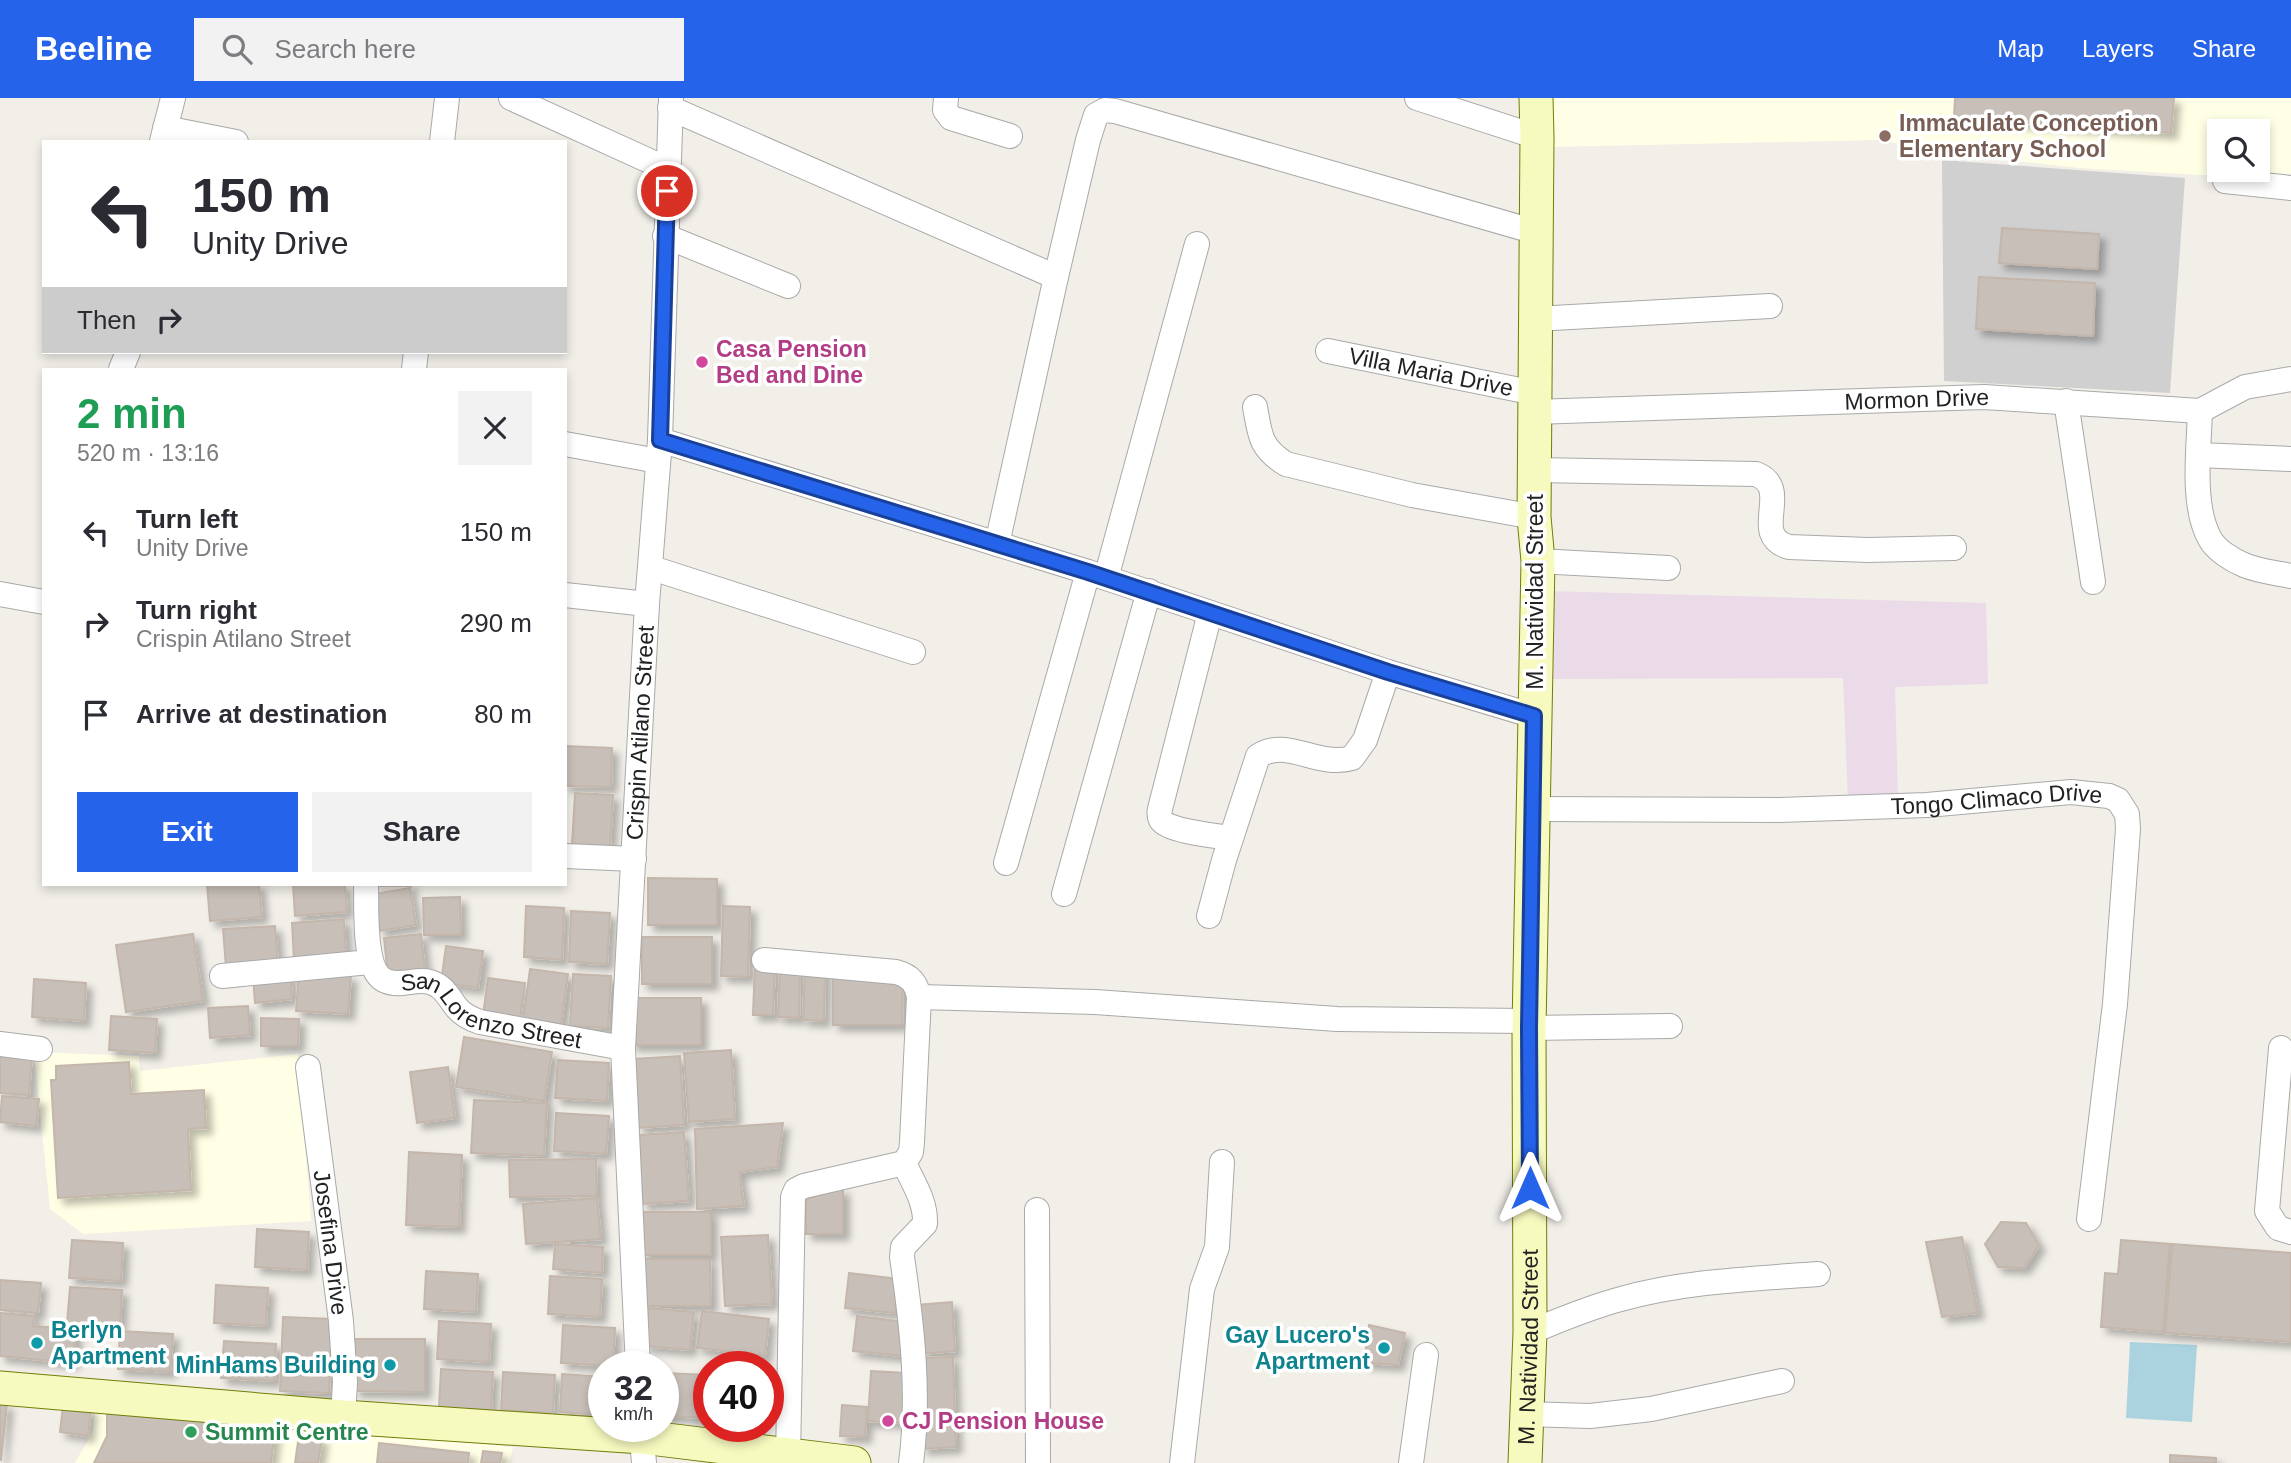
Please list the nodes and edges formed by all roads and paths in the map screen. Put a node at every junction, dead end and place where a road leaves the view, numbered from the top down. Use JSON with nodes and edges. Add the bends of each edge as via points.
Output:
{"nodes":[{"id":1,"x":173,"y":98,"type":"edge"},
{"id":2,"x":447,"y":98,"type":"edge"},
{"id":3,"x":511,"y":98,"type":"edge"},
{"id":4,"x":946,"y":98,"type":"edge"},
{"id":5,"x":1417,"y":98,"type":"edge"},
{"id":6,"x":1535,"y":98,"type":"edge"},
{"id":7,"x":671,"y":103,"type":"edge"},
{"id":8,"x":163,"y":135,"type":"edge"},
{"id":9,"x":1010,"y":136,"type":"dead end"},
{"id":10,"x":1537,"y":137,"type":"junction"},
{"id":11,"x":215,"y":140,"type":"edge"},
{"id":12,"x":442,"y":140,"type":"edge"},
{"id":13,"x":667,"y":169,"type":"junction"},
{"id":14,"x":2234,"y":182,"type":"edge"},
{"id":15,"x":2291,"y":188,"type":"edge"},
{"id":16,"x":1536,"y":232,"type":"junction"},
{"id":17,"x":666,"y":236,"type":"junction"},
{"id":18,"x":1197,"y":244,"type":"dead end"},
{"id":19,"x":1056,"y":277,"type":"junction"},
{"id":20,"x":788,"y":286,"type":"dead end"},
{"id":21,"x":1770,"y":306,"type":"dead end"},
{"id":22,"x":1535,"y":319,"type":"junction"},
{"id":23,"x":1328,"y":351,"type":"dead end"},
{"id":24,"x":2291,"y":379,"type":"edge"},
{"id":25,"x":2066,"y":401,"type":"junction"},
{"id":26,"x":1534,"y":402,"type":"junction"},
{"id":27,"x":1255,"y":407,"type":"dead end"},
{"id":28,"x":2200,"y":411,"type":"junction"},
{"id":29,"x":567,"y":444,"type":"edge"},
{"id":30,"x":659,"y":451,"type":"junction"},
{"id":31,"x":2199,"y":455,"type":"junction"},
{"id":32,"x":2291,"y":459,"type":"edge"},
{"id":33,"x":1535,"y":470,"type":"junction"},
{"id":34,"x":1534,"y":517,"type":"junction"},
{"id":35,"x":996,"y":544,"type":"junction"},
{"id":36,"x":1954,"y":548,"type":"dead end"},
{"id":37,"x":1538,"y":561,"type":"junction"},
{"id":38,"x":652,"y":568,"type":"junction"},
{"id":39,"x":1668,"y":568,"type":"dead end"},
{"id":40,"x":1097,"y":575,"type":"junction"},
{"id":41,"x":2291,"y":576,"type":"edge"},
{"id":42,"x":2093,"y":582,"type":"dead end"},
{"id":43,"x":1149,"y":591,"type":"junction"},
{"id":44,"x":0,"y":594,"type":"edge"},
{"id":45,"x":567,"y":595,"type":"edge"},
{"id":46,"x":42,"y":602,"type":"edge"},
{"id":47,"x":648,"y":604,"type":"junction"},
{"id":48,"x":1210,"y":612,"type":"junction"},
{"id":49,"x":913,"y":652,"type":"dead end"},
{"id":50,"x":1388,"y":672,"type":"junction"},
{"id":51,"x":1534,"y":716,"type":"junction"},
{"id":52,"x":1533,"y":809,"type":"junction"},
{"id":53,"x":1231,"y":838,"type":"junction"},
{"id":54,"x":567,"y":856,"type":"edge"},
{"id":55,"x":634,"y":859,"type":"junction"},
{"id":56,"x":1006,"y":863,"type":"dead end"},
{"id":57,"x":366,"y":886,"type":"edge"},
{"id":58,"x":1064,"y":894,"type":"dead end"},
{"id":59,"x":1209,"y":916,"type":"dead end"},
{"id":60,"x":764,"y":960,"type":"dead end"},
{"id":61,"x":370,"y":962,"type":"junction"},
{"id":62,"x":222,"y":976,"type":"dead end"},
{"id":63,"x":919,"y":996,"type":"junction"},
{"id":64,"x":1529,"y":1025,"type":"junction"},
{"id":65,"x":1670,"y":1026,"type":"dead end"},
{"id":66,"x":0,"y":1044,"type":"edge"},
{"id":67,"x":623,"y":1048,"type":"junction"},
{"id":68,"x":2281,"y":1048,"type":"dead end"},
{"id":69,"x":40,"y":1049,"type":"dead end"},
{"id":70,"x":308,"y":1067,"type":"dead end"},
{"id":71,"x":1222,"y":1162,"type":"dead end"},
{"id":72,"x":904,"y":1163,"type":"junction"},
{"id":73,"x":1037,"y":1210,"type":"dead end"},
{"id":74,"x":2089,"y":1219,"type":"dead end"},
{"id":75,"x":2291,"y":1232,"type":"edge"},
{"id":76,"x":1818,"y":1274,"type":"dead end"},
{"id":77,"x":1530,"y":1332,"type":"junction"},
{"id":78,"x":637,"y":1351,"type":"edge"},
{"id":79,"x":1426,"y":1355,"type":"dead end"},
{"id":80,"x":1782,"y":1381,"type":"dead end"},
{"id":81,"x":0,"y":1388,"type":"edge"},
{"id":82,"x":1526,"y":1414,"type":"junction"},
{"id":83,"x":343,"y":1417,"type":"junction"},
{"id":84,"x":588,"y":1437,"type":"edge"},
{"id":85,"x":642,"y":1442,"type":"edge"},
{"id":86,"x":788,"y":1457,"type":"junction"},
{"id":87,"x":833,"y":1462,"type":"edge"},
{"id":88,"x":911,"y":1463,"type":"edge"},
{"id":89,"x":1038,"y":1463,"type":"edge"},
{"id":90,"x":1182,"y":1463,"type":"edge"},
{"id":91,"x":1411,"y":1463,"type":"edge"},
{"id":92,"x":1525,"y":1463,"type":"edge"}],
"edges":[{"from":1,"to":8,"type":"street"},
{"from":2,"to":12,"type":"street"},
{"from":3,"to":13,"type":"street"},
{"from":4,"to":9,"type":"street","via":[[945,110],[951,118]]},
{"from":5,"to":10,"type":"street"},
{"from":6,"to":10,"type":"street","name":"M. Natividad Street"},
{"from":7,"to":13,"type":"street","name":"Crispin Atilano Street"},
{"from":7,"to":19,"type":"street"},
{"from":8,"to":11,"type":"street"},
{"from":10,"to":16,"type":"street","name":"M. Natividad Street"},
{"from":13,"to":17,"type":"street","name":"Crispin Atilano Street"},
{"from":14,"to":15,"type":"street"},
{"from":16,"to":19,"type":"street","via":[[1105,110],[1096,115],[1088,140]]},
{"from":16,"to":22,"type":"street","name":"M. Natividad Street"},
{"from":17,"to":20,"type":"street"},
{"from":17,"to":30,"type":"street","name":"Crispin Atilano Street"},
{"from":18,"to":40,"type":"street"},
{"from":19,"to":35,"type":"street"},
{"from":21,"to":22,"type":"street"},
{"from":22,"to":26,"type":"street","name":"M. Natividad Street"},
{"from":23,"to":26,"type":"street","name":"Villa Maria Drive"},
{"from":24,"to":28,"type":"street","via":[[2245,387]]},
{"from":25,"to":26,"type":"street","name":"Mormon Drive","via":[[1984,397]]},
{"from":25,"to":28,"type":"street","name":"Mormon Drive"},
{"from":25,"to":42,"type":"street"},
{"from":26,"to":33,"type":"street","name":"M. Natividad Street"},
{"from":27,"to":34,"type":"street","via":[[1269,454],[1286,464],[1412,495]]},
{"from":28,"to":31,"type":"street"},
{"from":29,"to":30,"type":"street"},
{"from":30,"to":35,"type":"street"},
{"from":30,"to":38,"type":"street","name":"Crispin Atilano Street"},
{"from":31,"to":32,"type":"street"},
{"from":31,"to":41,"type":"street","via":[[2200,509],[2211,541],[2244,566]]},
{"from":33,"to":34,"type":"street","name":"M. Natividad Street"},
{"from":33,"to":36,"type":"street","via":[[1756,474],[1769,481],[1772,489],[1770,530],[1778,544],[1868,550]]},
{"from":34,"to":37,"type":"street","name":"M. Natividad Street"},
{"from":35,"to":40,"type":"street"},
{"from":37,"to":39,"type":"street"},
{"from":37,"to":51,"type":"street","name":"M. Natividad Street"},
{"from":38,"to":47,"type":"street","name":"Crispin Atilano Street"},
{"from":38,"to":49,"type":"street"},
{"from":40,"to":43,"type":"street"},
{"from":40,"to":56,"type":"street"},
{"from":43,"to":48,"type":"street"},
{"from":43,"to":58,"type":"street"},
{"from":44,"to":46,"type":"street"},
{"from":45,"to":47,"type":"street"},
{"from":47,"to":55,"type":"street","name":"Crispin Atilano Street"},
{"from":48,"to":50,"type":"street"},
{"from":48,"to":53,"type":"street","via":[[1160,817],[1174,828]]},
{"from":50,"to":51,"type":"street"},
{"from":50,"to":53,"type":"street","via":[[1364,740],[1352,758],[1322,760],[1274,748],[1258,755]]},
{"from":51,"to":52,"type":"street","name":"M. Natividad Street"},
{"from":52,"to":64,"type":"street","name":"M. Natividad Street"},
{"from":52,"to":74,"type":"street","name":"Tongo Climaco Drive","via":[[1927,805],[2071,792],[2118,800],[2127,814],[2127,843],[2115,1004]]},
{"from":53,"to":59,"type":"street"},
{"from":54,"to":55,"type":"street"},
{"from":55,"to":67,"type":"street","name":"Crispin Atilano Street"},
{"from":57,"to":61,"type":"street"},
{"from":60,"to":63,"type":"street","via":[[896,972],[907,975]]},
{"from":61,"to":62,"type":"street"},
{"from":61,"to":67,"type":"street","name":"San Lorenzo Street","via":[[375,973],[388,982],[429,982],[444,990],[466,1016],[480,1022]]},
{"from":63,"to":64,"type":"street"},
{"from":63,"to":72,"type":"street","via":[[912,1142]]},
{"from":64,"to":65,"type":"street"},
{"from":64,"to":77,"type":"street","name":"M. Natividad Street"},
{"from":66,"to":69,"type":"street"},
{"from":67,"to":78,"type":"street","name":"Crispin Atilano Street"},
{"from":68,"to":75,"type":"street","via":[[2267,1211],[2278,1227]]},
{"from":70,"to":83,"type":"street","name":"Josefina Drive","via":[[341,1321]]},
{"from":71,"to":90,"type":"street","via":[[1217,1247],[1202,1289]]},
{"from":72,"to":86,"type":"street","via":[[804,1186],[793,1197]]},
{"from":72,"to":88,"type":"street","via":[[926,1215],[925,1224],[903,1247],[902,1257],[913,1351]]},
{"from":73,"to":89,"type":"street"},
{"from":76,"to":77,"type":"street","via":[[1658,1291],[1621,1299]]},
{"from":77,"to":82,"type":"street","name":"M. Natividad Street"},
{"from":79,"to":91,"type":"street"},
{"from":80,"to":82,"type":"street","via":[[1651,1409],[1590,1416]]},
{"from":81,"to":83,"type":"street"},
{"from":82,"to":92,"type":"street","name":"M. Natividad Street"},
{"from":83,"to":84,"type":"street"},
{"from":85,"to":86,"type":"street"},
{"from":86,"to":87,"type":"street"}]}
